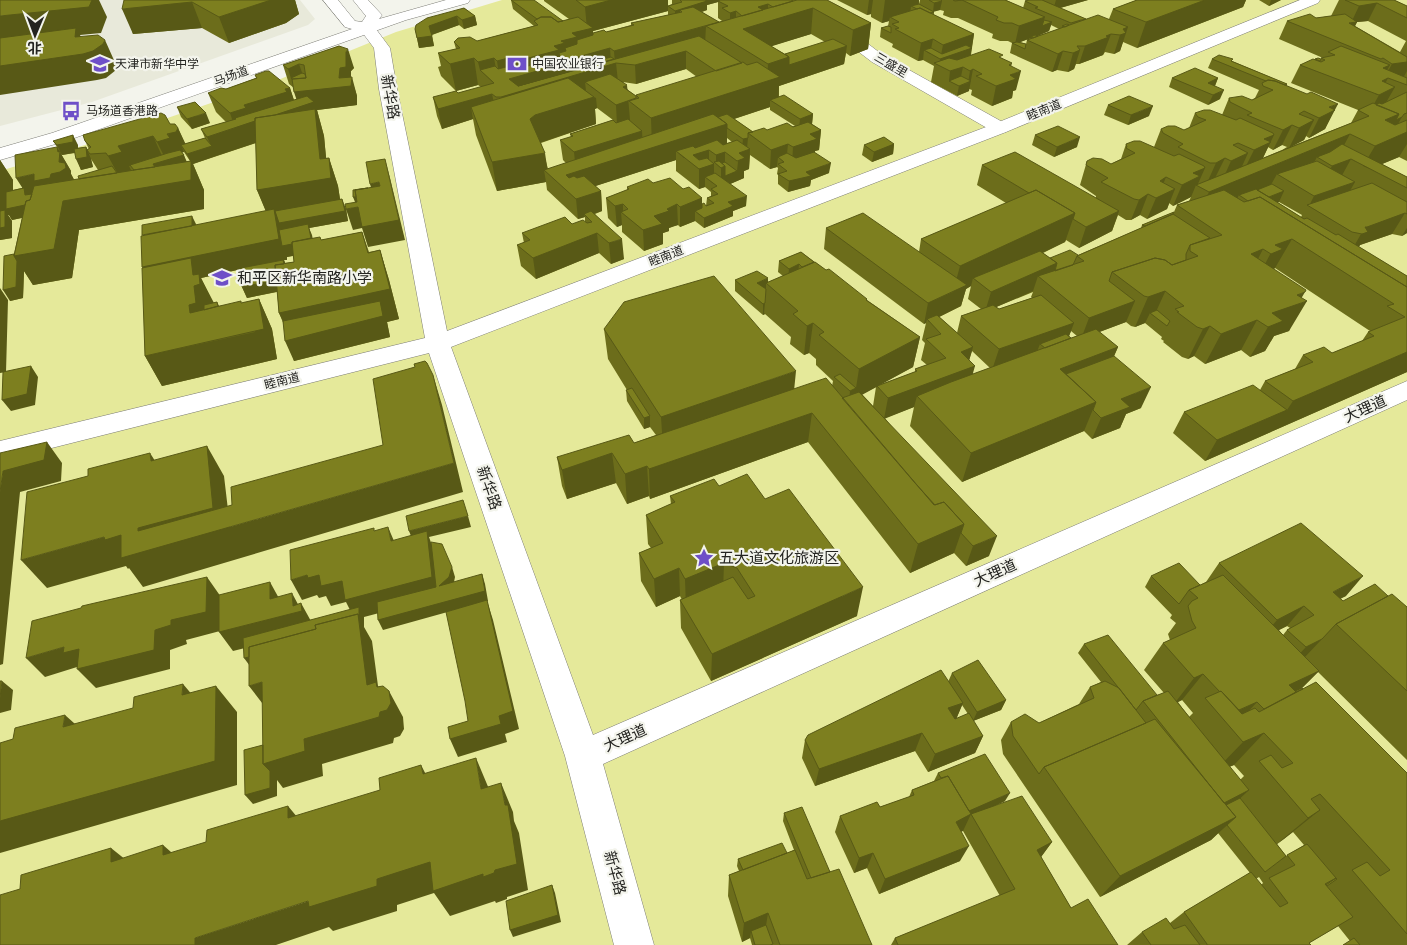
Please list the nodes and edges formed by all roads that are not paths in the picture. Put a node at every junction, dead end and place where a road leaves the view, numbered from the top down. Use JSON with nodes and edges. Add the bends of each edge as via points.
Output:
{"nodes":[{"id":1,"x":430,"y":0,"type":"edge"},
{"id":2,"x":463,"y":0,"type":"edge"},
{"id":3,"x":782,"y":0,"type":"edge"},
{"id":4,"x":1313,"y":0,"type":"edge"},
{"id":5,"x":334,"y":4,"type":"edge"},
{"id":6,"x":360,"y":17,"type":"edge"},
{"id":7,"x":319,"y":40,"type":"junction"},
{"id":8,"x":1000,"y":128,"type":"junction"},
{"id":9,"x":0,"y":143,"type":"edge"},
{"id":10,"x":0,"y":154,"type":"edge"},
{"id":11,"x":438,"y":343,"type":"junction"},
{"id":12,"x":1407,"y":390,"type":"edge"},
{"id":13,"x":0,"y":451,"type":"edge"},
{"id":14,"x":583,"y":756,"type":"junction"},
{"id":15,"x":634,"y":945,"type":"edge"}],
"edges":[{"from":1,"to":6,"type":"street"},
{"from":2,"to":6,"type":"street"},
{"from":3,"to":8,"type":"street","name":"三盛里","via":[[836,28],[878,59]]},
{"from":4,"to":8,"type":"street","name":"睦南道"},
{"from":5,"to":6,"type":"street","name":"新华路"},
{"from":5,"to":7,"type":"street","via":[[338,13]]},
{"from":6,"to":7,"type":"street"},
{"from":6,"to":11,"type":"street","name":"新华路","via":[[382,48]]},
{"from":7,"to":9,"type":"street","name":"马场道"},
{"from":7,"to":10,"type":"street","name":"马场道","via":[[59,137]]},
{"from":8,"to":11,"type":"street","name":"睦南道"},
{"from":11,"to":13,"type":"street","name":"睦南道"},
{"from":11,"to":14,"type":"street","name":"新华路"},
{"from":12,"to":14,"type":"street","name":"大理道"},
{"from":14,"to":15,"type":"street","name":"新华路"}]}
